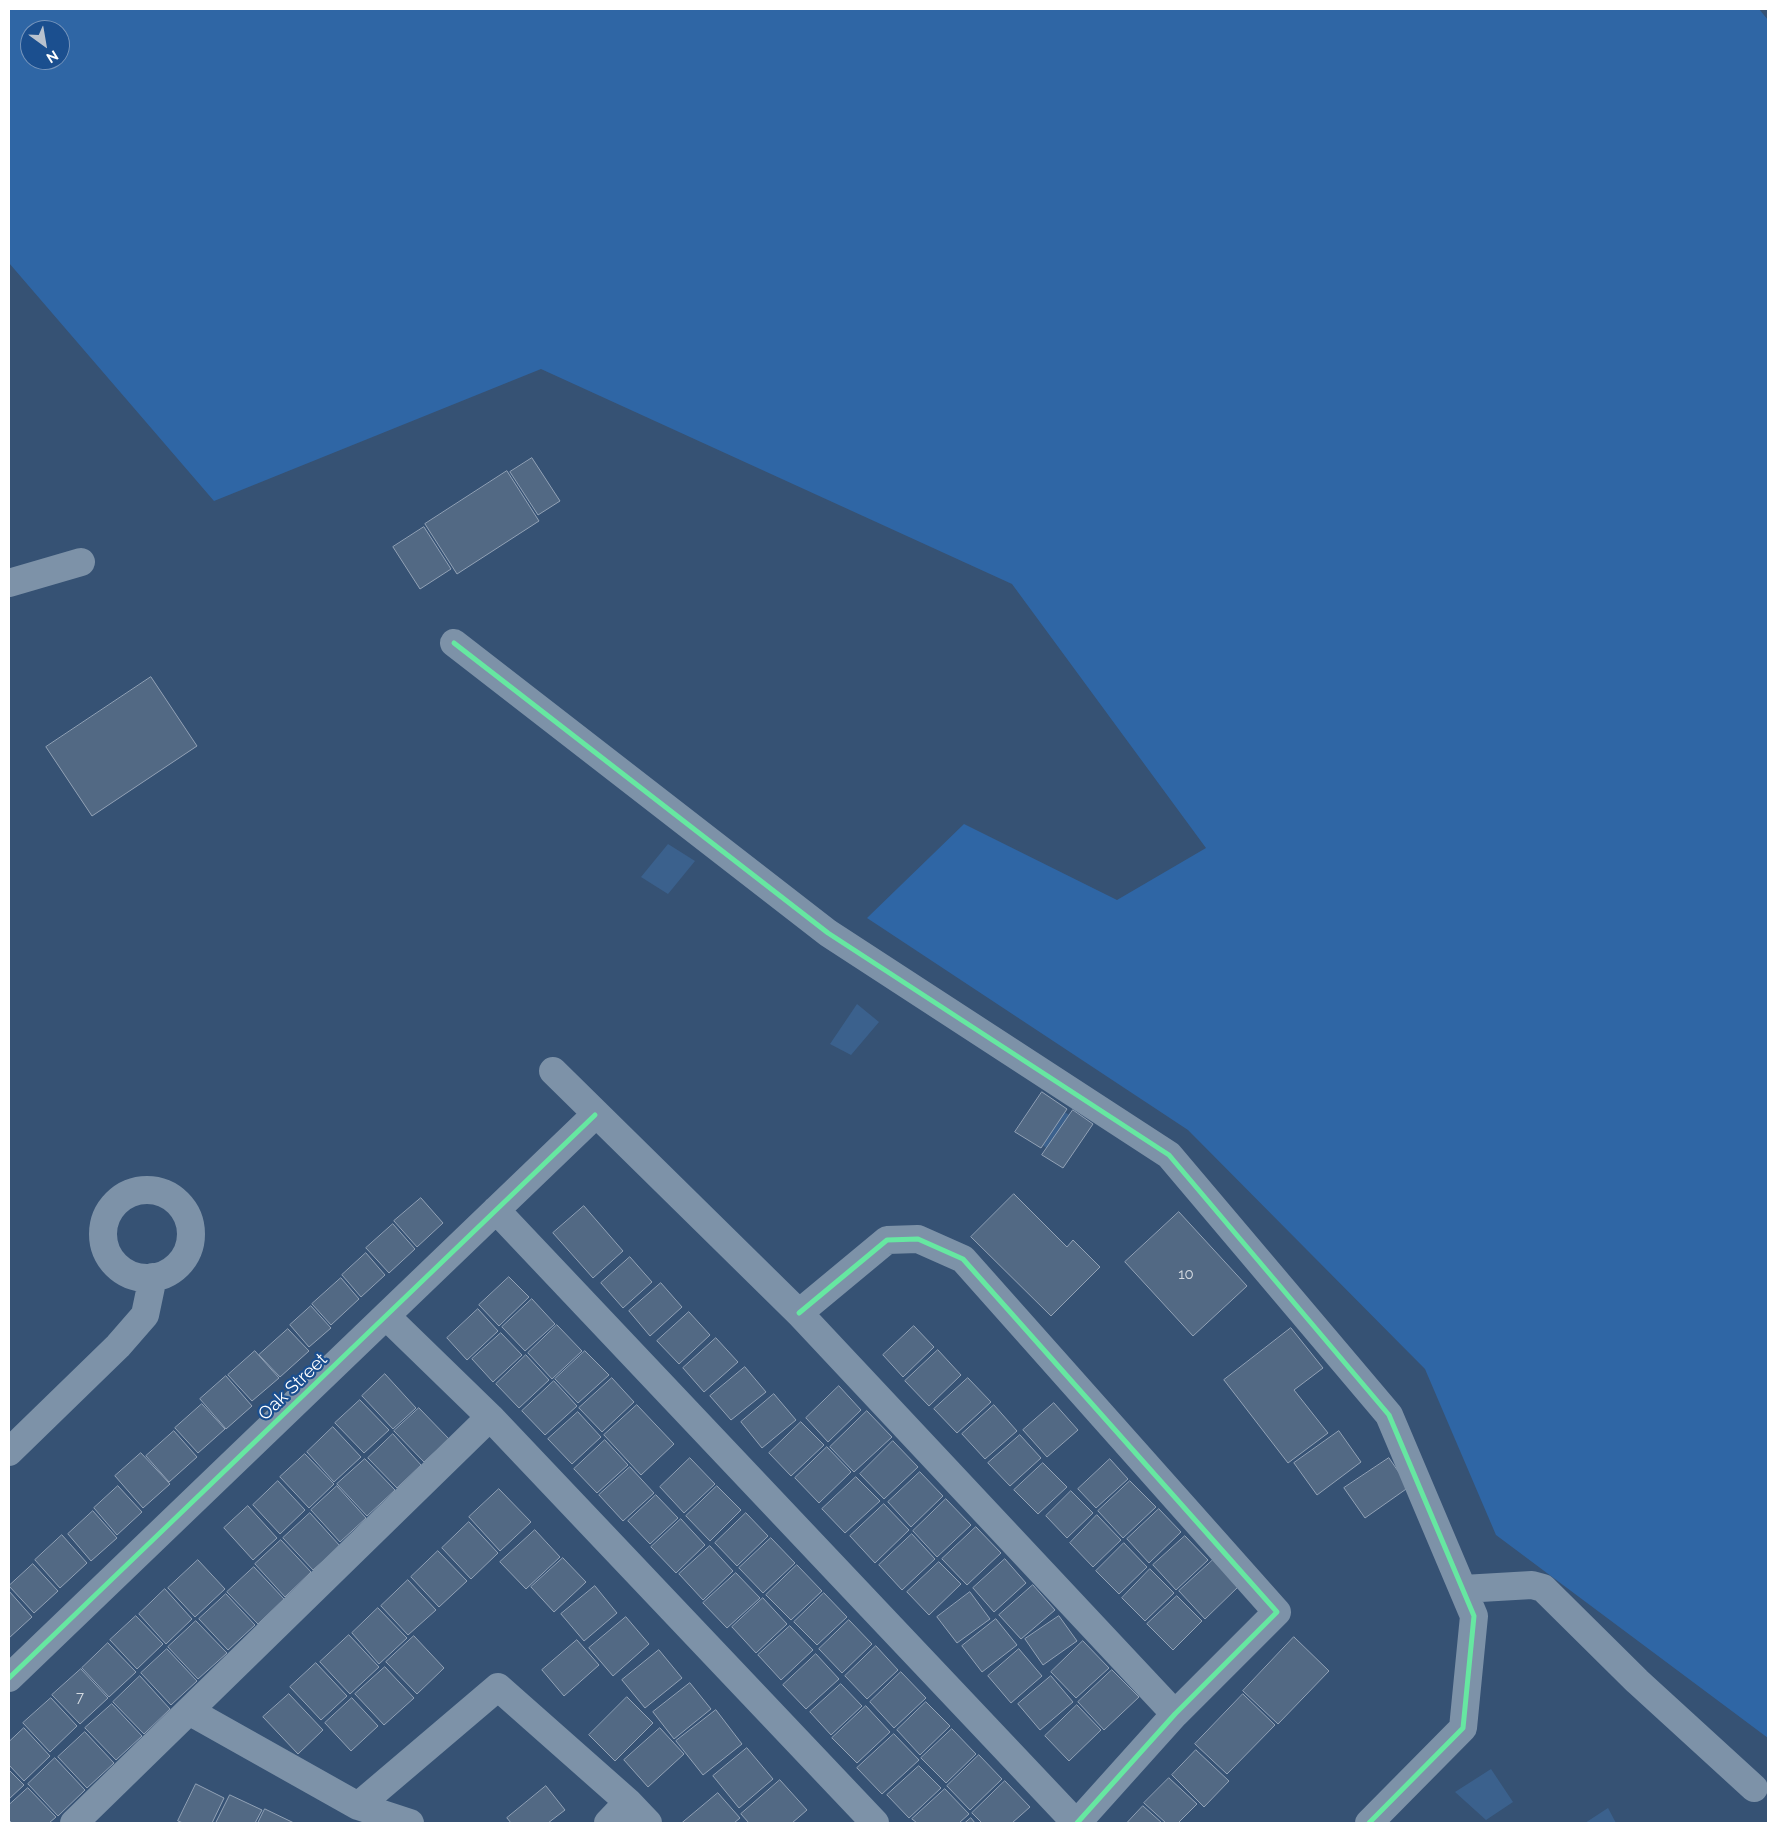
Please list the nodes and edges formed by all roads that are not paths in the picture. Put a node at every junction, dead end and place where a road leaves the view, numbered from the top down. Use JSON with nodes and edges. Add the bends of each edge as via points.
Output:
{"nodes":[{"id":1,"x":81,"y":562,"type":"dead end"},
{"id":2,"x":9,"y":582,"type":"edge"},
{"id":3,"x":454,"y":643,"type":"dead end"},
{"id":4,"x":552,"y":1072,"type":"dead end"},
{"id":5,"x":595,"y":1115,"type":"junction"},
{"id":6,"x":496,"y":1210,"type":"junction"},
{"id":7,"x":153,"y":1277,"type":"dead end"},
{"id":8,"x":799,"y":1313,"type":"junction"},
{"id":9,"x":386,"y":1316,"type":"junction"},
{"id":10,"x":490,"y":1417,"type":"junction"},
{"id":11,"x":9,"y":1452,"type":"edge"},
{"id":12,"x":1462,"y":1589,"type":"junction"},
{"id":13,"x":9,"y":1678,"type":"edge"},
{"id":14,"x":189,"y":1710,"type":"junction"},
{"id":15,"x":1175,"y":1714,"type":"junction"},
{"id":16,"x":1754,"y":1788,"type":"dead end"},
{"id":17,"x":628,"y":1802,"type":"junction"},
{"id":18,"x":358,"y":1806,"type":"junction"},
{"id":19,"x":74,"y":1823,"type":"edge"},
{"id":20,"x":410,"y":1823,"type":"edge"},
{"id":21,"x":608,"y":1823,"type":"edge"},
{"id":22,"x":648,"y":1823,"type":"edge"},
{"id":23,"x":873,"y":1823,"type":"edge"},
{"id":24,"x":1076,"y":1823,"type":"edge"},
{"id":25,"x":1369,"y":1823,"type":"edge"}],
"edges":[{"from":1,"to":2,"type":"street"},
{"from":3,"to":12,"type":"street","via":[[828,933],[1170,1155],[1390,1415]]},
{"from":4,"to":5,"type":"street"},
{"from":5,"to":6,"type":"street","name":"Oak Street"},
{"from":5,"to":8,"type":"street"},
{"from":6,"to":9,"type":"street","name":"Oak Street"},
{"from":6,"to":24,"type":"street"},
{"from":7,"to":11,"type":"street","via":[[145,1315],[118,1346]]},
{"from":8,"to":15,"type":"street"},
{"from":8,"to":15,"type":"street","via":[[887,1240],[918,1239],[963,1259],[1277,1612]]},
{"from":9,"to":10,"type":"street"},
{"from":9,"to":13,"type":"street","name":"Oak Street"},
{"from":10,"to":14,"type":"street"},
{"from":10,"to":23,"type":"street"},
{"from":12,"to":16,"type":"street","via":[[1532,1585],[1543,1588],[1637,1681]]},
{"from":12,"to":25,"type":"street","via":[[1474,1616],[1463,1728]]},
{"from":14,"to":18,"type":"street"},
{"from":14,"to":19,"type":"street"},
{"from":15,"to":24,"type":"street"},
{"from":17,"to":18,"type":"street","via":[[498,1687]]},
{"from":17,"to":21,"type":"street"},
{"from":17,"to":22,"type":"street"},
{"from":18,"to":20,"type":"street"}]}
